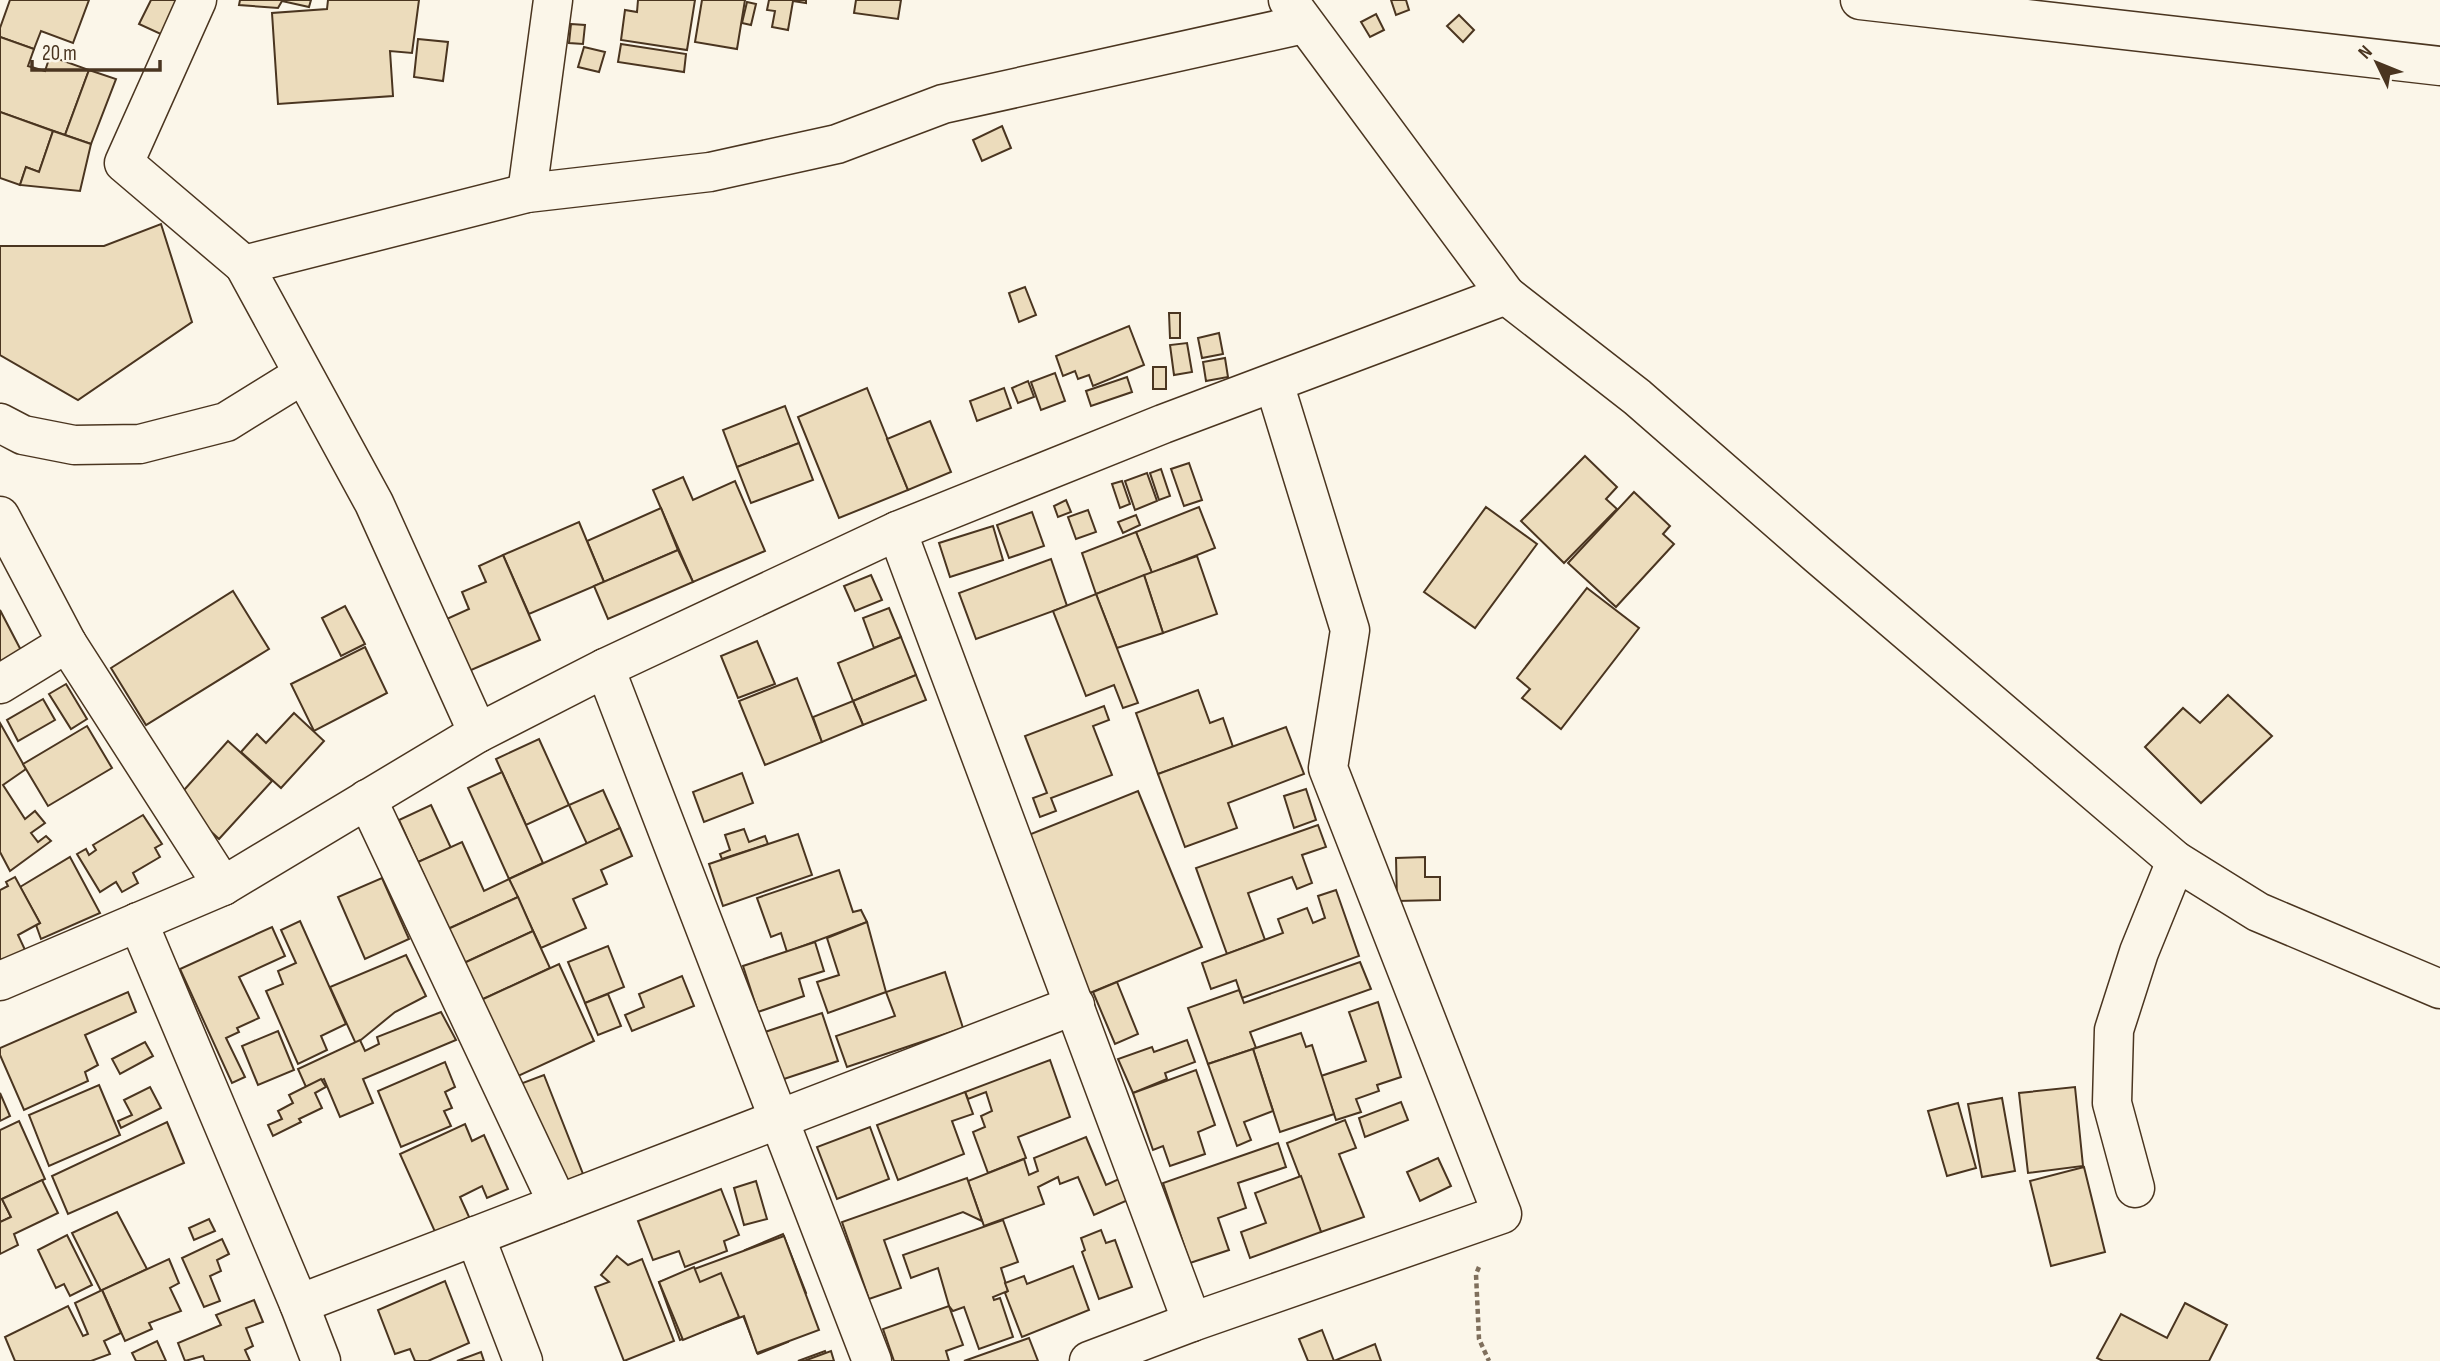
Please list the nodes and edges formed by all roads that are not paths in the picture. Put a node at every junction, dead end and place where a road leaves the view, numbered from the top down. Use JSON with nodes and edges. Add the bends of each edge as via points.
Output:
{"nodes":[{"id":1,"x":197,"y":0,"type":"edge"},
{"id":2,"x":553,"y":0,"type":"edge"},
{"id":3,"x":1860,"y":0,"type":"edge"},
{"id":4,"x":1296,"y":12,"type":"edge"},
{"id":5,"x":2440,"y":66,"type":"edge"},
{"id":6,"x":527,"y":193,"type":"junction"},
{"id":7,"x":244,"y":265,"type":"junction"},
{"id":8,"x":1506,"y":295,"type":"junction"},
{"id":9,"x":302,"y":375,"type":"junction"},
{"id":10,"x":1275,"y":383,"type":"junction"},
{"id":11,"x":0,"y":423,"type":"edge"},
{"id":12,"x":0,"y":516,"type":"edge"},
{"id":13,"x":897,"y":531,"type":"junction"},
{"id":14,"x":66,"y":643,"type":"junction"},
{"id":15,"x":605,"y":668,"type":"junction"},
{"id":16,"x":0,"y":684,"type":"edge"},
{"id":17,"x":478,"y":733,"type":"junction"},
{"id":18,"x":367,"y":799,"type":"junction"},
{"id":19,"x":2176,"y":861,"type":"junction"},
{"id":20,"x":223,"y":886,"type":"junction"},
{"id":21,"x":138,"y":922,"type":"junction"},
{"id":22,"x":0,"y":981,"type":"edge"},
{"id":23,"x":2440,"y":989,"type":"edge"},
{"id":24,"x":1075,"y":1005,"type":"junction"},
{"id":25,"x":778,"y":1119,"type":"junction"},
{"id":26,"x":2135,"y":1188,"type":"dead end"},
{"id":27,"x":558,"y":1204,"type":"junction"},
{"id":28,"x":475,"y":1236,"type":"junction"},
{"id":29,"x":299,"y":1304,"type":"junction"},
{"id":30,"x":1192,"y":1322,"type":"junction"},
{"id":31,"x":321,"y":1361,"type":"edge"},
{"id":32,"x":523,"y":1361,"type":"edge"},
{"id":33,"x":872,"y":1361,"type":"edge"},
{"id":34,"x":1089,"y":1361,"type":"edge"}],
"edges":[{"from":1,"to":7,"type":"street","via":[[124,163]]},
{"from":2,"to":6,"type":"street"},
{"from":3,"to":5,"type":"street"},
{"from":4,"to":6,"type":"street","via":[[943,104],[837,144],[799,153],[710,172]]},
{"from":4,"to":8,"type":"street"},
{"from":6,"to":7,"type":"street"},
{"from":7,"to":9,"type":"street"},
{"from":8,"to":10,"type":"street"},
{"from":8,"to":19,"type":"street","via":[[1637,397]]},
{"from":9,"to":11,"type":"street","via":[[226,422],[141,444],[74,445],[23,435]]},
{"from":9,"to":17,"type":"street","via":[[374,503]]},
{"from":10,"to":13,"type":"street"},
{"from":10,"to":30,"type":"street","via":[[1350,631],[1328,768],[1502,1214]]},
{"from":12,"to":14,"type":"street"},
{"from":13,"to":15,"type":"street"},
{"from":13,"to":24,"type":"street"},
{"from":14,"to":16,"type":"street"},
{"from":14,"to":20,"type":"street"},
{"from":15,"to":17,"type":"street"},
{"from":15,"to":25,"type":"street"},
{"from":17,"to":18,"type":"street"},
{"from":18,"to":20,"type":"street"},
{"from":18,"to":27,"type":"street"},
{"from":19,"to":23,"type":"street","via":[[2258,912]]},
{"from":19,"to":26,"type":"street","via":[[2114,1030],[2112,1103]]},
{"from":20,"to":21,"type":"street"},
{"from":21,"to":22,"type":"street"},
{"from":21,"to":29,"type":"street"},
{"from":24,"to":25,"type":"street"},
{"from":24,"to":30,"type":"street"},
{"from":25,"to":27,"type":"street"},
{"from":25,"to":33,"type":"street"},
{"from":27,"to":28,"type":"street"},
{"from":28,"to":29,"type":"street"},
{"from":28,"to":32,"type":"street"},
{"from":29,"to":31,"type":"street"},
{"from":30,"to":34,"type":"street"}]}
